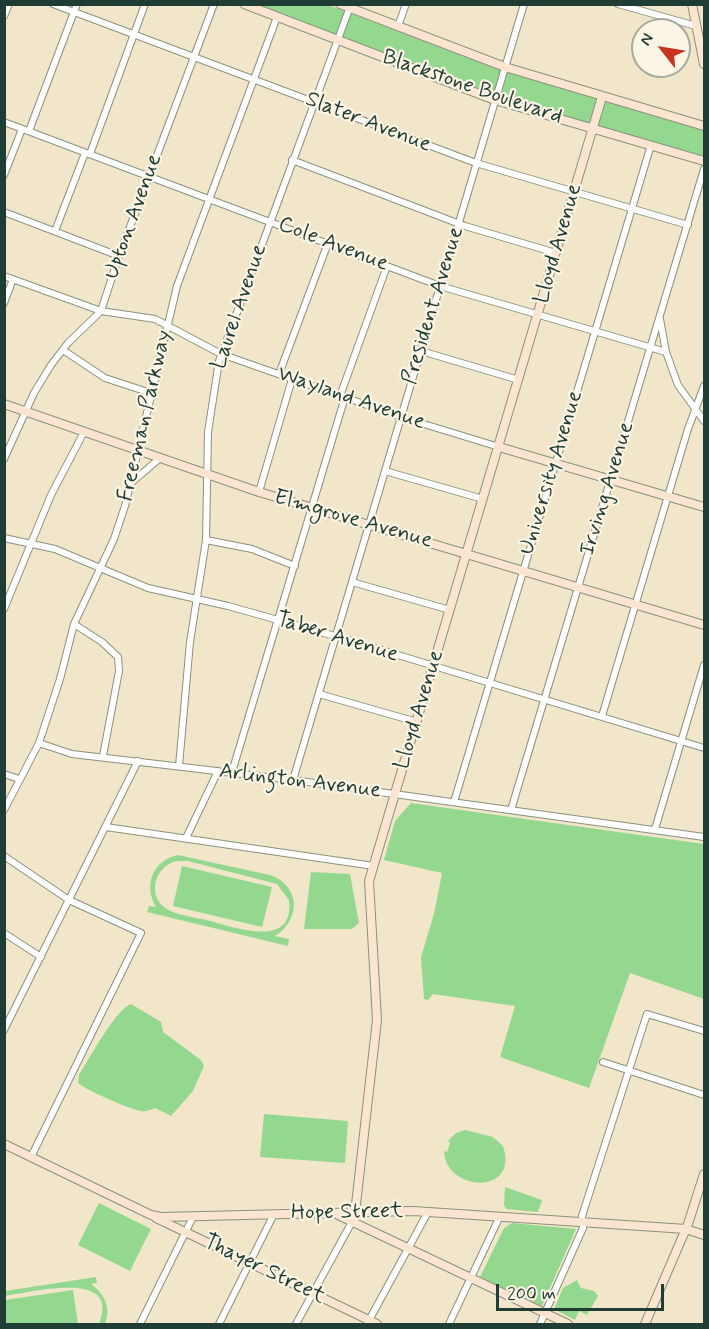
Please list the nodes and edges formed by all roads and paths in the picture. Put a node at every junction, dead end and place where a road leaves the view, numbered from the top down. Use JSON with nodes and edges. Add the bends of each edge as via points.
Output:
{"nodes":[{"id":1,"x":9,"y":4,"type":"edge"},
{"id":2,"x":53,"y":4,"type":"edge"},
{"id":3,"x":77,"y":4,"type":"edge"},
{"id":4,"x":145,"y":4,"type":"edge"},
{"id":5,"x":214,"y":4,"type":"edge"},
{"id":6,"x":244,"y":4,"type":"edge"},
{"id":7,"x":340,"y":4,"type":"edge"},
{"id":8,"x":406,"y":4,"type":"edge"},
{"id":9,"x":524,"y":4,"type":"edge"},
{"id":10,"x":618,"y":4,"type":"edge"},
{"id":11,"x":692,"y":4,"type":"edge"},
{"id":12,"x":350,"y":6,"type":"edge"},
{"id":13,"x":74,"y":12,"type":"junction"},
{"id":14,"x":4,"y":16,"type":"edge"},
{"id":15,"x":277,"y":17,"type":"junction"},
{"id":16,"x":399,"y":26,"type":"junction"},
{"id":17,"x":696,"y":26,"type":"junction"},
{"id":18,"x":134,"y":35,"type":"junction"},
{"id":19,"x":337,"y":39,"type":"junction"},
{"id":20,"x":194,"y":57,"type":"junction"},
{"id":21,"x":705,"y":64,"type":"edge"},
{"id":22,"x":505,"y":67,"type":"junction"},
{"id":23,"x":253,"y":79,"type":"junction"},
{"id":24,"x":602,"y":97,"type":"junction"},
{"id":25,"x":495,"y":100,"type":"junction"},
{"id":26,"x":314,"y":102,"type":"junction"},
{"id":27,"x":4,"y":122,"type":"edge"},
{"id":28,"x":705,"y":126,"type":"edge"},
{"id":29,"x":594,"y":129,"type":"junction"},
{"id":30,"x":26,"y":130,"type":"junction"},
{"id":31,"x":651,"y":145,"type":"junction"},
{"id":32,"x":87,"y":153,"type":"junction"},
{"id":33,"x":292,"y":160,"type":"junction"},
{"id":34,"x":705,"y":161,"type":"edge"},
{"id":35,"x":476,"y":163,"type":"junction"},
{"id":36,"x":705,"y":169,"type":"edge"},
{"id":37,"x":4,"y":175,"type":"edge"},
{"id":38,"x":149,"y":176,"type":"junction"},
{"id":39,"x":574,"y":193,"type":"junction"},
{"id":40,"x":209,"y":198,"type":"junction"},
{"id":41,"x":631,"y":209,"type":"junction"},
{"id":42,"x":4,"y":212,"type":"edge"},
{"id":43,"x":269,"y":221,"type":"junction"},
{"id":44,"x":459,"y":224,"type":"junction"},
{"id":45,"x":688,"y":225,"type":"junction"},
{"id":46,"x":55,"y":231,"type":"junction"},
{"id":47,"x":328,"y":243,"type":"junction"},
{"id":48,"x":556,"y":253,"type":"junction"},
{"id":49,"x":118,"y":256,"type":"junction"},
{"id":50,"x":387,"y":266,"type":"junction"},
{"id":51,"x":4,"y":276,"type":"edge"},
{"id":52,"x":13,"y":279,"type":"junction"},
{"id":53,"x":440,"y":286,"type":"junction"},
{"id":54,"x":4,"y":303,"type":"edge"},
{"id":55,"x":101,"y":311,"type":"junction"},
{"id":56,"x":539,"y":315,"type":"junction"},
{"id":57,"x":660,"y":316,"type":"junction"},
{"id":58,"x":168,"y":324,"type":"junction"},
{"id":59,"x":595,"y":330,"type":"junction"},
{"id":60,"x":650,"y":348,"type":"junction"},
{"id":61,"x":63,"y":350,"type":"junction"},
{"id":62,"x":421,"y":351,"type":"junction"},
{"id":63,"x":666,"y":352,"type":"junction"},
{"id":64,"x":221,"y":354,"type":"junction"},
{"id":65,"x":279,"y":374,"type":"junction"},
{"id":66,"x":292,"y":379,"type":"junction"},
{"id":67,"x":519,"y":380,"type":"junction"},
{"id":68,"x":705,"y":386,"type":"edge"},
{"id":69,"x":154,"y":394,"type":"junction"},
{"id":70,"x":342,"y":397,"type":"junction"},
{"id":71,"x":4,"y":404,"type":"edge"},
{"id":72,"x":695,"y":410,"type":"junction"},
{"id":73,"x":26,"y":412,"type":"junction"},
{"id":74,"x":401,"y":417,"type":"junction"},
{"id":75,"x":705,"y":421,"type":"edge"},
{"id":76,"x":84,"y":432,"type":"junction"},
{"id":77,"x":499,"y":447,"type":"junction"},
{"id":78,"x":138,"y":451,"type":"junction"},
{"id":79,"x":4,"y":459,"type":"edge"},
{"id":80,"x":159,"y":459,"type":"junction"},
{"id":81,"x":555,"y":463,"type":"junction"},
{"id":82,"x":385,"y":471,"type":"junction"},
{"id":83,"x":207,"y":475,"type":"junction"},
{"id":84,"x":611,"y":479,"type":"junction"},
{"id":85,"x":130,"y":483,"type":"junction"},
{"id":86,"x":260,"y":492,"type":"junction"},
{"id":87,"x":668,"y":496,"type":"junction"},
{"id":88,"x":483,"y":500,"type":"junction"},
{"id":89,"x":705,"y":507,"type":"edge"},
{"id":90,"x":312,"y":508,"type":"junction"},
{"id":91,"x":369,"y":525,"type":"junction"},
{"id":92,"x":4,"y":538,"type":"edge"},
{"id":93,"x":206,"y":540,"type":"junction"},
{"id":94,"x":30,"y":544,"type":"junction"},
{"id":95,"x":467,"y":553,"type":"junction"},
{"id":96,"x":296,"y":566,"type":"junction"},
{"id":97,"x":100,"y":569,"type":"junction"},
{"id":98,"x":523,"y":571,"type":"junction"},
{"id":99,"x":352,"y":582,"type":"junction"},
{"id":100,"x":578,"y":587,"type":"junction"},
{"id":101,"x":197,"y":599,"type":"junction"},
{"id":102,"x":635,"y":604,"type":"junction"},
{"id":103,"x":4,"y":609,"type":"edge"},
{"id":104,"x":450,"y":610,"type":"junction"},
{"id":105,"x":279,"y":620,"type":"junction"},
{"id":106,"x":74,"y":624,"type":"junction"},
{"id":107,"x":705,"y":624,"type":"edge"},
{"id":108,"x":336,"y":637,"type":"junction"},
{"id":109,"x":705,"y":665,"type":"edge"},
{"id":110,"x":433,"y":667,"type":"junction"},
{"id":111,"x":490,"y":684,"type":"junction"},
{"id":112,"x":319,"y":694,"type":"junction"},
{"id":113,"x":545,"y":700,"type":"junction"},
{"id":114,"x":602,"y":716,"type":"junction"},
{"id":115,"x":417,"y":722,"type":"junction"},
{"id":116,"x":681,"y":741,"type":"junction"},
{"id":117,"x":39,"y":742,"type":"junction"},
{"id":118,"x":705,"y":748,"type":"edge"},
{"id":119,"x":103,"y":756,"type":"junction"},
{"id":120,"x":138,"y":761,"type":"junction"},
{"id":121,"x":179,"y":766,"type":"junction"},
{"id":122,"x":218,"y":771,"type":"junction"},
{"id":123,"x":232,"y":772,"type":"junction"},
{"id":124,"x":4,"y":774,"type":"edge"},
{"id":125,"x":19,"y":779,"type":"junction"},
{"id":126,"x":293,"y":780,"type":"junction"},
{"id":127,"x":395,"y":794,"type":"junction"},
{"id":128,"x":454,"y":802,"type":"junction"},
{"id":129,"x":4,"y":810,"type":"edge"},
{"id":130,"x":511,"y":810,"type":"junction"},
{"id":131,"x":106,"y":827,"type":"junction"},
{"id":132,"x":656,"y":829,"type":"junction"},
{"id":133,"x":705,"y":837,"type":"edge"},
{"id":134,"x":186,"y":838,"type":"junction"},
{"id":135,"x":4,"y":856,"type":"edge"},
{"id":136,"x":374,"y":866,"type":"junction"},
{"id":137,"x":69,"y":900,"type":"junction"},
{"id":138,"x":4,"y":933,"type":"edge"},
{"id":139,"x":41,"y":957,"type":"junction"},
{"id":140,"x":4,"y":1010,"type":"edge"},
{"id":141,"x":12,"y":1015,"type":"junction"},
{"id":142,"x":4,"y":1030,"type":"edge"},
{"id":143,"x":705,"y":1031,"type":"edge"},
{"id":144,"x":603,"y":1062,"type":"dead end"},
{"id":145,"x":629,"y":1070,"type":"junction"},
{"id":146,"x":705,"y":1095,"type":"edge"},
{"id":147,"x":4,"y":1144,"type":"edge"},
{"id":148,"x":32,"y":1157,"type":"junction"},
{"id":149,"x":705,"y":1174,"type":"edge"},
{"id":150,"x":428,"y":1212,"type":"junction"},
{"id":151,"x":335,"y":1213,"type":"junction"},
{"id":152,"x":355,"y":1213,"type":"junction"},
{"id":153,"x":273,"y":1214,"type":"junction"},
{"id":154,"x":151,"y":1215,"type":"junction"},
{"id":155,"x":501,"y":1216,"type":"junction"},
{"id":156,"x":193,"y":1217,"type":"junction"},
{"id":157,"x":352,"y":1222,"type":"junction"},
{"id":158,"x":582,"y":1222,"type":"junction"},
{"id":159,"x":686,"y":1229,"type":"junction"},
{"id":160,"x":186,"y":1233,"type":"junction"},
{"id":161,"x":705,"y":1235,"type":"edge"},
{"id":162,"x":407,"y":1249,"type":"junction"},
{"id":163,"x":250,"y":1264,"type":"junction"},
{"id":164,"x":471,"y":1279,"type":"junction"},
{"id":165,"x":312,"y":1293,"type":"junction"},
{"id":166,"x":545,"y":1314,"type":"junction"},
{"id":167,"x":371,"y":1323,"type":"edge"},
{"id":168,"x":140,"y":1324,"type":"edge"},
{"id":169,"x":219,"y":1324,"type":"edge"},
{"id":170,"x":296,"y":1324,"type":"edge"},
{"id":171,"x":449,"y":1324,"type":"edge"},
{"id":172,"x":540,"y":1324,"type":"edge"},
{"id":173,"x":568,"y":1324,"type":"edge"},
{"id":174,"x":645,"y":1324,"type":"edge"}],
"edges":[{"from":1,"to":14,"type":"street"},
{"from":2,"to":13,"type":"street","name":"Slater Avenue"},
{"from":3,"to":13,"type":"street"},
{"from":4,"to":18,"type":"street"},
{"from":5,"to":20,"type":"street","name":"Upton Avenue"},
{"from":6,"to":15,"type":"street","name":"Blackstone Boulevard"},
{"from":7,"to":12,"type":"street","name":"Blackstone Boulevard"},
{"from":8,"to":16,"type":"street"},
{"from":9,"to":22,"type":"street","name":"President Avenue"},
{"from":10,"to":17,"type":"street"},
{"from":11,"to":17,"type":"street"},
{"from":12,"to":16,"type":"street","name":"Blackstone Boulevard"},
{"from":12,"to":19,"type":"street","name":"Laurel Avenue"},
{"from":13,"to":18,"type":"street","name":"Slater Avenue"},
{"from":13,"to":30,"type":"street"},
{"from":15,"to":19,"type":"street","name":"Blackstone Boulevard"},
{"from":15,"to":23,"type":"street","name":"Freeman Parkway"},
{"from":16,"to":22,"type":"street","name":"Blackstone Boulevard"},
{"from":17,"to":21,"type":"street"},
{"from":18,"to":20,"type":"street","name":"Slater Avenue"},
{"from":18,"to":32,"type":"street"},
{"from":19,"to":25,"type":"street","name":"Blackstone Boulevard"},
{"from":19,"to":26,"type":"street","name":"Laurel Avenue"},
{"from":20,"to":23,"type":"street","name":"Slater Avenue"},
{"from":20,"to":38,"type":"street","name":"Upton Avenue"},
{"from":22,"to":24,"type":"street","name":"Blackstone Boulevard"},
{"from":22,"to":25,"type":"street","name":"President Avenue"},
{"from":23,"to":26,"type":"street","name":"Slater Avenue"},
{"from":23,"to":40,"type":"street","name":"Freeman Parkway"},
{"from":24,"to":28,"type":"street","name":"Blackstone Boulevard"},
{"from":24,"to":29,"type":"street","name":"Lloyd Avenue"},
{"from":25,"to":29,"type":"street","name":"Blackstone Boulevard"},
{"from":25,"to":35,"type":"street","name":"President Avenue"},
{"from":26,"to":33,"type":"street","name":"Laurel Avenue"},
{"from":26,"to":35,"type":"street","name":"Slater Avenue"},
{"from":27,"to":30,"type":"street","name":"Cole Avenue"},
{"from":29,"to":31,"type":"street","name":"Blackstone Boulevard"},
{"from":29,"to":39,"type":"street","name":"Lloyd Avenue"},
{"from":30,"to":32,"type":"street","name":"Cole Avenue"},
{"from":30,"to":37,"type":"street"},
{"from":31,"to":34,"type":"street","name":"Blackstone Boulevard"},
{"from":31,"to":41,"type":"street","name":"University Avenue"},
{"from":32,"to":38,"type":"street","name":"Cole Avenue"},
{"from":32,"to":46,"type":"street"},
{"from":33,"to":43,"type":"street","name":"Laurel Avenue"},
{"from":33,"to":44,"type":"street"},
{"from":35,"to":39,"type":"street","name":"Slater Avenue"},
{"from":35,"to":44,"type":"street","name":"President Avenue"},
{"from":36,"to":45,"type":"street","name":"Irving Avenue"},
{"from":38,"to":40,"type":"street","name":"Cole Avenue"},
{"from":38,"to":49,"type":"street","name":"Upton Avenue"},
{"from":39,"to":41,"type":"street","name":"Slater Avenue"},
{"from":39,"to":48,"type":"street","name":"Lloyd Avenue"},
{"from":40,"to":43,"type":"street","name":"Cole Avenue"},
{"from":40,"to":58,"type":"street","name":"Freeman Parkway","via":[[177,286]]},
{"from":41,"to":45,"type":"street","name":"Slater Avenue"},
{"from":41,"to":59,"type":"street","name":"University Avenue"},
{"from":42,"to":46,"type":"street"},
{"from":43,"to":47,"type":"street","name":"Cole Avenue"},
{"from":43,"to":64,"type":"street","name":"Laurel Avenue"},
{"from":44,"to":48,"type":"street"},
{"from":44,"to":53,"type":"street","name":"President Avenue"},
{"from":45,"to":57,"type":"street","name":"Irving Avenue"},
{"from":46,"to":49,"type":"street"},
{"from":47,"to":50,"type":"street","name":"Cole Avenue"},
{"from":47,"to":65,"type":"street"},
{"from":48,"to":56,"type":"street","name":"Lloyd Avenue"},
{"from":49,"to":55,"type":"street","name":"Upton Avenue"},
{"from":50,"to":53,"type":"street","name":"Cole Avenue"},
{"from":50,"to":70,"type":"street"},
{"from":51,"to":52,"type":"street","name":"Wayland Avenue"},
{"from":52,"to":54,"type":"street"},
{"from":52,"to":55,"type":"street","name":"Wayland Avenue"},
{"from":53,"to":56,"type":"street","name":"Cole Avenue"},
{"from":53,"to":62,"type":"street","name":"President Avenue"},
{"from":55,"to":58,"type":"street","name":"Wayland Avenue"},
{"from":55,"to":61,"type":"street","name":"Upton Avenue"},
{"from":56,"to":59,"type":"street","name":"Cole Avenue"},
{"from":56,"to":67,"type":"street","name":"Lloyd Avenue"},
{"from":57,"to":60,"type":"street","name":"Irving Avenue"},
{"from":57,"to":63,"type":"street"},
{"from":58,"to":64,"type":"street","name":"Wayland Avenue"},
{"from":58,"to":69,"type":"street","name":"Freeman Parkway"},
{"from":59,"to":60,"type":"street","name":"Cole Avenue"},
{"from":59,"to":81,"type":"street","name":"University Avenue"},
{"from":60,"to":63,"type":"street","name":"Cole Avenue"},
{"from":60,"to":84,"type":"street","name":"Irving Avenue"},
{"from":61,"to":69,"type":"street","via":[[105,378]]},
{"from":61,"to":73,"type":"street","name":"Upton Avenue"},
{"from":62,"to":67,"type":"street"},
{"from":62,"to":74,"type":"street","name":"President Avenue"},
{"from":63,"to":72,"type":"street","via":[[678,385]]},
{"from":64,"to":65,"type":"street","name":"Wayland Avenue"},
{"from":64,"to":83,"type":"street","name":"Laurel Avenue","via":[[210,410]]},
{"from":65,"to":66,"type":"street","name":"Wayland Avenue"},
{"from":66,"to":70,"type":"street","name":"Wayland Avenue"},
{"from":66,"to":86,"type":"street"},
{"from":67,"to":77,"type":"street","name":"Lloyd Avenue"},
{"from":68,"to":72,"type":"street"},
{"from":69,"to":78,"type":"street","name":"Freeman Parkway"},
{"from":70,"to":74,"type":"street","name":"Wayland Avenue"},
{"from":70,"to":90,"type":"street"},
{"from":71,"to":73,"type":"street","name":"Elmgrove Avenue"},
{"from":72,"to":75,"type":"street"},
{"from":72,"to":87,"type":"street"},
{"from":73,"to":76,"type":"street","name":"Elmgrove Avenue"},
{"from":73,"to":79,"type":"street","name":"Upton Avenue"},
{"from":74,"to":77,"type":"street","name":"Wayland Avenue"},
{"from":74,"to":82,"type":"street","name":"President Avenue"},
{"from":76,"to":78,"type":"street","name":"Elmgrove Avenue"},
{"from":76,"to":94,"type":"street"},
{"from":77,"to":81,"type":"street","name":"Wayland Avenue"},
{"from":77,"to":88,"type":"street","name":"Lloyd Avenue"},
{"from":78,"to":80,"type":"street","name":"Elmgrove Avenue"},
{"from":78,"to":85,"type":"street","name":"Freeman Parkway"},
{"from":80,"to":83,"type":"street","name":"Elmgrove Avenue"},
{"from":80,"to":85,"type":"street"},
{"from":81,"to":84,"type":"street","name":"Wayland Avenue"},
{"from":81,"to":98,"type":"street","name":"University Avenue"},
{"from":82,"to":88,"type":"street"},
{"from":82,"to":91,"type":"street","name":"President Avenue"},
{"from":83,"to":86,"type":"street","name":"Elmgrove Avenue"},
{"from":83,"to":93,"type":"street","name":"Laurel Avenue"},
{"from":84,"to":87,"type":"street","name":"Wayland Avenue"},
{"from":84,"to":100,"type":"street","name":"Irving Avenue"},
{"from":85,"to":97,"type":"street","name":"Freeman Parkway","via":[[114,539]]},
{"from":86,"to":90,"type":"street","name":"Elmgrove Avenue"},
{"from":87,"to":89,"type":"street","name":"Wayland Avenue"},
{"from":87,"to":102,"type":"street"},
{"from":88,"to":95,"type":"street","name":"Lloyd Avenue"},
{"from":90,"to":91,"type":"street","name":"Elmgrove Avenue"},
{"from":90,"to":96,"type":"street"},
{"from":91,"to":95,"type":"street","name":"Elmgrove Avenue"},
{"from":91,"to":99,"type":"street","name":"President Avenue"},
{"from":92,"to":94,"type":"street","name":"Taber Avenue"},
{"from":93,"to":96,"type":"street","via":[[252,549]]},
{"from":93,"to":101,"type":"street","name":"Laurel Avenue"},
{"from":94,"to":97,"type":"street","name":"Taber Avenue","via":[[55,549]]},
{"from":94,"to":103,"type":"street"},
{"from":95,"to":98,"type":"street","name":"Elmgrove Avenue"},
{"from":95,"to":104,"type":"street","name":"Lloyd Avenue"},
{"from":96,"to":105,"type":"street"},
{"from":97,"to":101,"type":"street","name":"Taber Avenue","via":[[148,588]]},
{"from":97,"to":106,"type":"street","name":"Freeman Parkway"},
{"from":98,"to":100,"type":"street","name":"Elmgrove Avenue"},
{"from":98,"to":111,"type":"street","name":"University Avenue"},
{"from":99,"to":104,"type":"street"},
{"from":99,"to":108,"type":"street","name":"President Avenue"},
{"from":100,"to":102,"type":"street","name":"Elmgrove Avenue"},
{"from":100,"to":113,"type":"street","name":"Irving Avenue"},
{"from":101,"to":105,"type":"street","name":"Taber Avenue"},
{"from":101,"to":121,"type":"street","name":"Laurel Avenue"},
{"from":102,"to":107,"type":"street","name":"Elmgrove Avenue"},
{"from":102,"to":114,"type":"street"},
{"from":104,"to":110,"type":"street","name":"Lloyd Avenue"},
{"from":105,"to":108,"type":"street","name":"Taber Avenue"},
{"from":105,"to":123,"type":"street"},
{"from":106,"to":117,"type":"street","name":"Freeman Parkway"},
{"from":106,"to":119,"type":"street","via":[[118,657],[119,671]]},
{"from":108,"to":110,"type":"street","name":"Taber Avenue"},
{"from":108,"to":112,"type":"street","name":"President Avenue"},
{"from":109,"to":116,"type":"street"},
{"from":110,"to":111,"type":"street","name":"Taber Avenue"},
{"from":110,"to":115,"type":"street","name":"Lloyd Avenue"},
{"from":111,"to":113,"type":"street","name":"Taber Avenue"},
{"from":111,"to":128,"type":"street","name":"University Avenue"},
{"from":112,"to":115,"type":"street"},
{"from":112,"to":126,"type":"street","name":"President Avenue"},
{"from":113,"to":114,"type":"street","name":"Taber Avenue"},
{"from":113,"to":130,"type":"street","name":"Irving Avenue"},
{"from":114,"to":116,"type":"street","name":"Taber Avenue"},
{"from":115,"to":127,"type":"street","name":"Lloyd Avenue"},
{"from":116,"to":118,"type":"street","name":"Taber Avenue"},
{"from":116,"to":132,"type":"street"},
{"from":117,"to":119,"type":"street","name":"Arlington Avenue","via":[[62,752]]},
{"from":117,"to":125,"type":"street","name":"Freeman Parkway"},
{"from":119,"to":120,"type":"street","name":"Arlington Avenue"},
{"from":120,"to":121,"type":"street","name":"Arlington Avenue"},
{"from":120,"to":131,"type":"street"},
{"from":121,"to":122,"type":"street","name":"Arlington Avenue"},
{"from":122,"to":123,"type":"street","name":"Arlington Avenue"},
{"from":122,"to":134,"type":"street"},
{"from":123,"to":126,"type":"street","name":"Arlington Avenue"},
{"from":124,"to":125,"type":"street"},
{"from":125,"to":129,"type":"street","name":"Freeman Parkway"},
{"from":126,"to":127,"type":"street","name":"Arlington Avenue"},
{"from":127,"to":128,"type":"street","name":"Arlington Avenue"},
{"from":127,"to":136,"type":"street","name":"Lloyd Avenue"},
{"from":128,"to":130,"type":"street","name":"Arlington Avenue"},
{"from":130,"to":132,"type":"street","name":"Arlington Avenue"},
{"from":131,"to":134,"type":"street"},
{"from":131,"to":137,"type":"street"},
{"from":132,"to":133,"type":"street","name":"Arlington Avenue"},
{"from":134,"to":136,"type":"street"},
{"from":135,"to":137,"type":"street"},
{"from":136,"to":152,"type":"street","name":"Lloyd Avenue","via":[[368,887],[377,1020]]},
{"from":137,"to":139,"type":"street"},
{"from":137,"to":148,"type":"street","via":[[141,933]]},
{"from":138,"to":139,"type":"street"},
{"from":139,"to":141,"type":"street"},
{"from":140,"to":141,"type":"street"},
{"from":141,"to":142,"type":"street"},
{"from":143,"to":145,"type":"street","via":[[647,1014]]},
{"from":144,"to":145,"type":"street"},
{"from":145,"to":146,"type":"street"},
{"from":145,"to":158,"type":"street"},
{"from":147,"to":148,"type":"street","name":"Hope Street"},
{"from":148,"to":154,"type":"street","name":"Hope Street"},
{"from":149,"to":159,"type":"street"},
{"from":150,"to":152,"type":"street","name":"Hope Street"},
{"from":150,"to":155,"type":"street","name":"Hope Street"},
{"from":150,"to":162,"type":"street"},
{"from":151,"to":152,"type":"street","name":"Hope Street"},
{"from":151,"to":153,"type":"street","name":"Hope Street"},
{"from":151,"to":157,"type":"street"},
{"from":152,"to":157,"type":"street","name":"Lloyd Avenue"},
{"from":153,"to":156,"type":"street","name":"Hope Street"},
{"from":153,"to":163,"type":"street"},
{"from":154,"to":156,"type":"street","name":"Hope Street"},
{"from":154,"to":160,"type":"street","name":"Thayer Street"},
{"from":155,"to":158,"type":"street","name":"Hope Street"},
{"from":155,"to":164,"type":"street"},
{"from":156,"to":160,"type":"street"},
{"from":157,"to":162,"type":"street"},
{"from":157,"to":165,"type":"street","name":"Lloyd Avenue"},
{"from":158,"to":159,"type":"street","name":"Hope Street"},
{"from":158,"to":166,"type":"street","via":[[583,1228]]},
{"from":159,"to":161,"type":"street","name":"Hope Street"},
{"from":159,"to":174,"type":"street"},
{"from":160,"to":163,"type":"street","name":"Thayer Street"},
{"from":160,"to":168,"type":"street"},
{"from":162,"to":164,"type":"street"},
{"from":162,"to":167,"type":"street"},
{"from":163,"to":165,"type":"street","name":"Thayer Street"},
{"from":163,"to":169,"type":"street"},
{"from":164,"to":166,"type":"street"},
{"from":164,"to":171,"type":"street"},
{"from":165,"to":167,"type":"street","name":"Thayer Street"},
{"from":165,"to":170,"type":"street","name":"Lloyd Avenue"},
{"from":166,"to":172,"type":"street"},
{"from":166,"to":173,"type":"street"}]}
